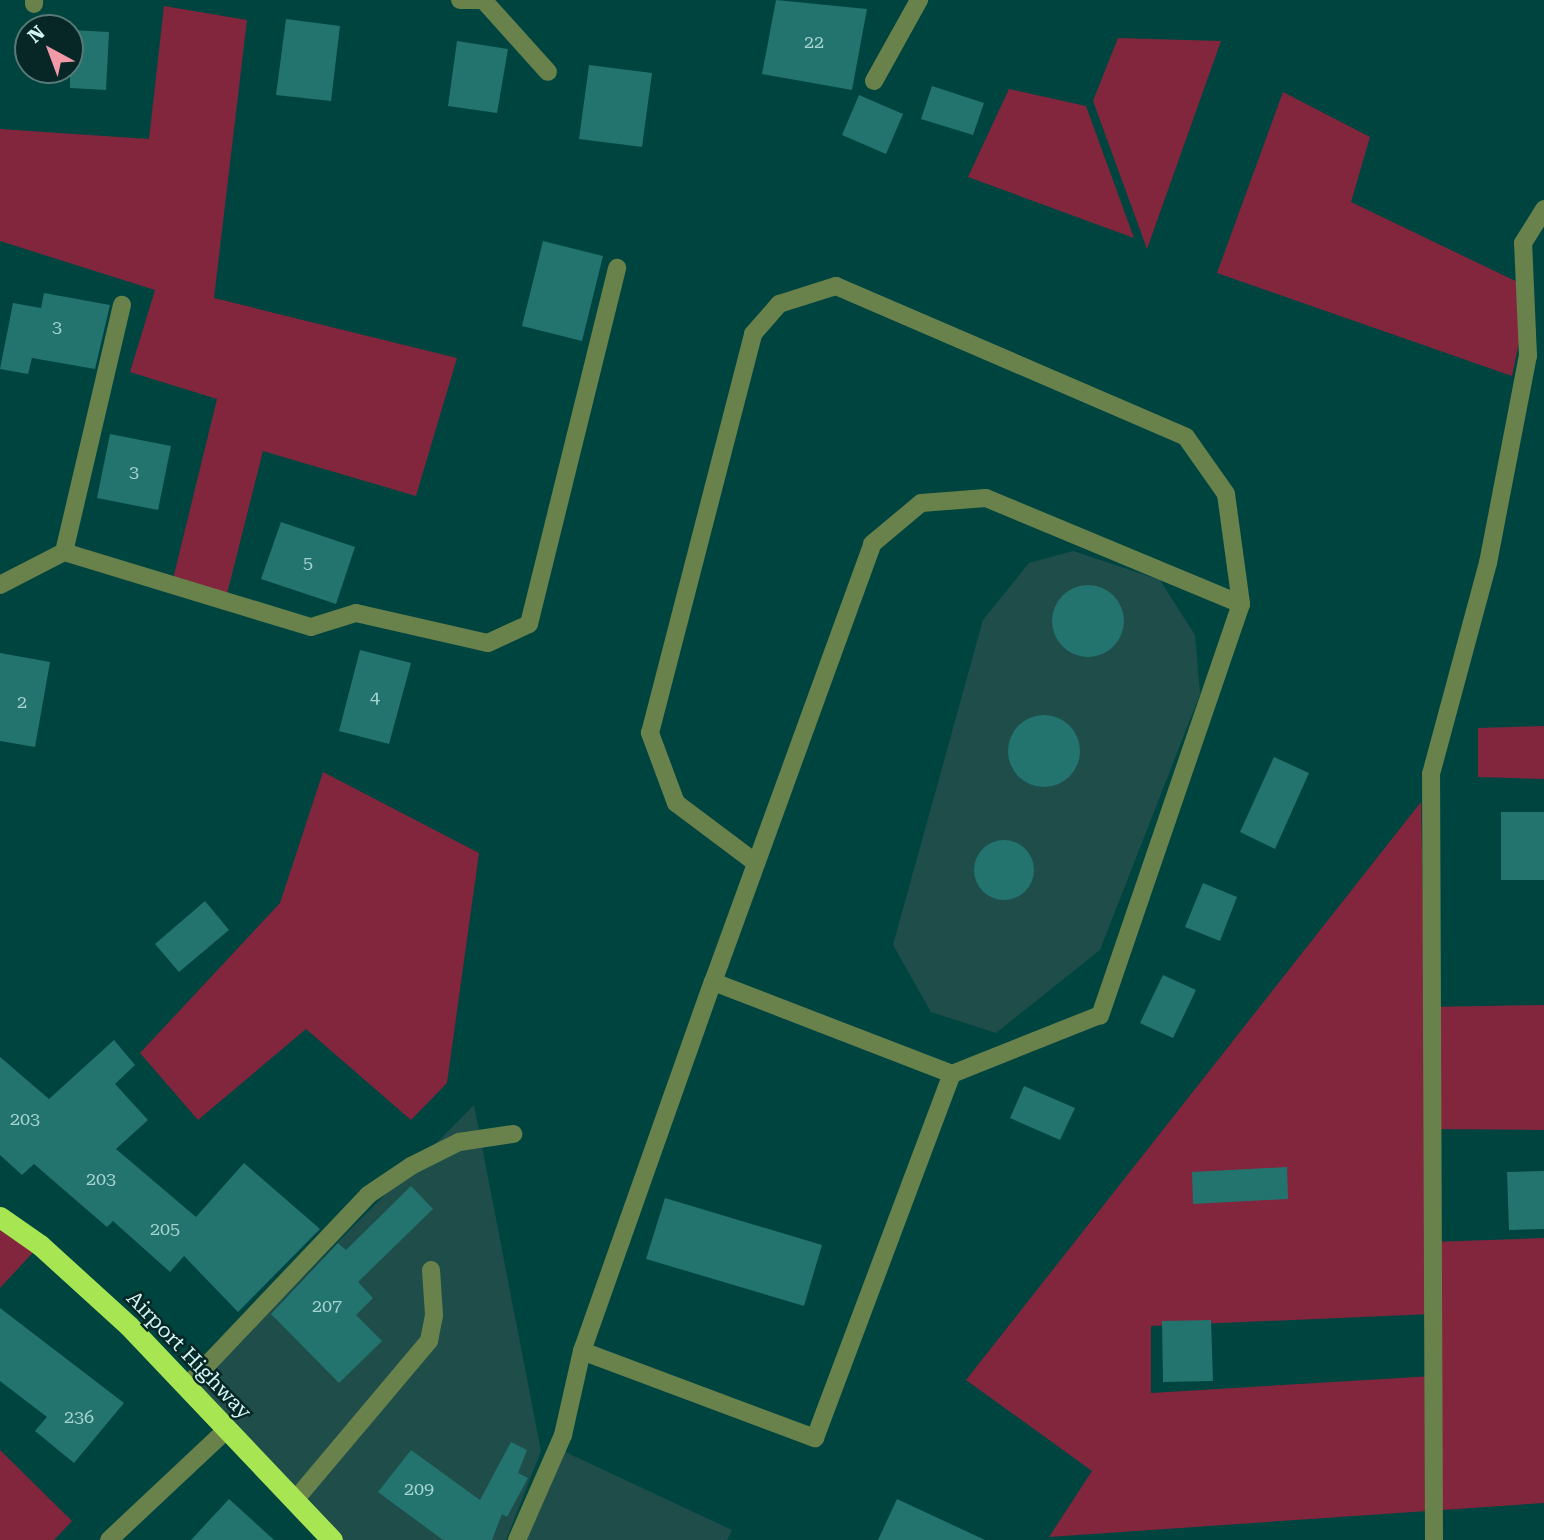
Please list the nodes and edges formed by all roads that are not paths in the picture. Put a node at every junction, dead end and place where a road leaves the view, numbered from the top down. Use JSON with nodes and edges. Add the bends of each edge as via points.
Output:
{"nodes":[{"id":1,"x":460,"y":0,"type":"edge"},
{"id":2,"x":919,"y":0,"type":"edge"},
{"id":3,"x":485,"y":1,"type":"edge"},
{"id":4,"x":548,"y":72,"type":"dead end"},
{"id":5,"x":874,"y":81,"type":"dead end"},
{"id":6,"x":1544,"y":209,"type":"edge"},
{"id":7,"x":617,"y":268,"type":"dead end"},
{"id":8,"x":122,"y":304,"type":"dead end"},
{"id":9,"x":64,"y":552,"type":"junction"},
{"id":10,"x":0,"y":585,"type":"edge"},
{"id":11,"x":1241,"y":604,"type":"junction"},
{"id":12,"x":756,"y":863,"type":"junction"},
{"id":13,"x":713,"y":982,"type":"junction"},
{"id":14,"x":952,"y":1074,"type":"junction"},
{"id":15,"x":513,"y":1134,"type":"dead end"},
{"id":16,"x":0,"y":1217,"type":"edge"},
{"id":17,"x":431,"y":1270,"type":"dead end"},
{"id":18,"x":582,"y":1351,"type":"junction"},
{"id":19,"x":187,"y":1386,"type":"junction"},
{"id":20,"x":227,"y":1429,"type":"junction"},
{"id":21,"x":295,"y":1500,"type":"junction"},
{"id":22,"x":329,"y":1539,"type":"edge"},
{"id":23,"x":109,"y":1540,"type":"edge"},
{"id":24,"x":517,"y":1540,"type":"edge"},
{"id":25,"x":1434,"y":1540,"type":"edge"}],
"edges":[{"from":1,"to":3,"type":"street"},
{"from":2,"to":5,"type":"street"},
{"from":3,"to":4,"type":"street"},
{"from":6,"to":25,"type":"street","via":[[1524,243],[1528,356],[1488,563],[1431,774]]},
{"from":7,"to":9,"type":"street","via":[[529,624],[488,643],[356,612],[311,626]]},
{"from":8,"to":9,"type":"street"},
{"from":9,"to":10,"type":"street"},
{"from":11,"to":12,"type":"street","via":[[986,498],[921,503],[872,544]]},
{"from":11,"to":12,"type":"street","via":[[1226,494],[1186,438],[836,286],[779,304],[753,334],[650,733],[676,803]]},
{"from":11,"to":14,"type":"street","via":[[1100,1015]]},
{"from":12,"to":13,"type":"street"},
{"from":13,"to":14,"type":"street"},
{"from":13,"to":18,"type":"street"},
{"from":14,"to":18,"type":"street","via":[[815,1438]]},
{"from":15,"to":19,"type":"street","via":[[459,1142],[368,1195]]},
{"from":16,"to":19,"type":"highway","name":"Airport Highway","via":[[50,1254]]},
{"from":17,"to":21,"type":"street","via":[[434,1315],[429,1341]]},
{"from":18,"to":24,"type":"street","via":[[564,1435]]},
{"from":19,"to":20,"type":"highway","name":"Airport Highway"},
{"from":20,"to":21,"type":"highway","name":"Airport Highway"},
{"from":20,"to":23,"type":"street"},
{"from":21,"to":22,"type":"highway","name":"Airport Highway"}]}
